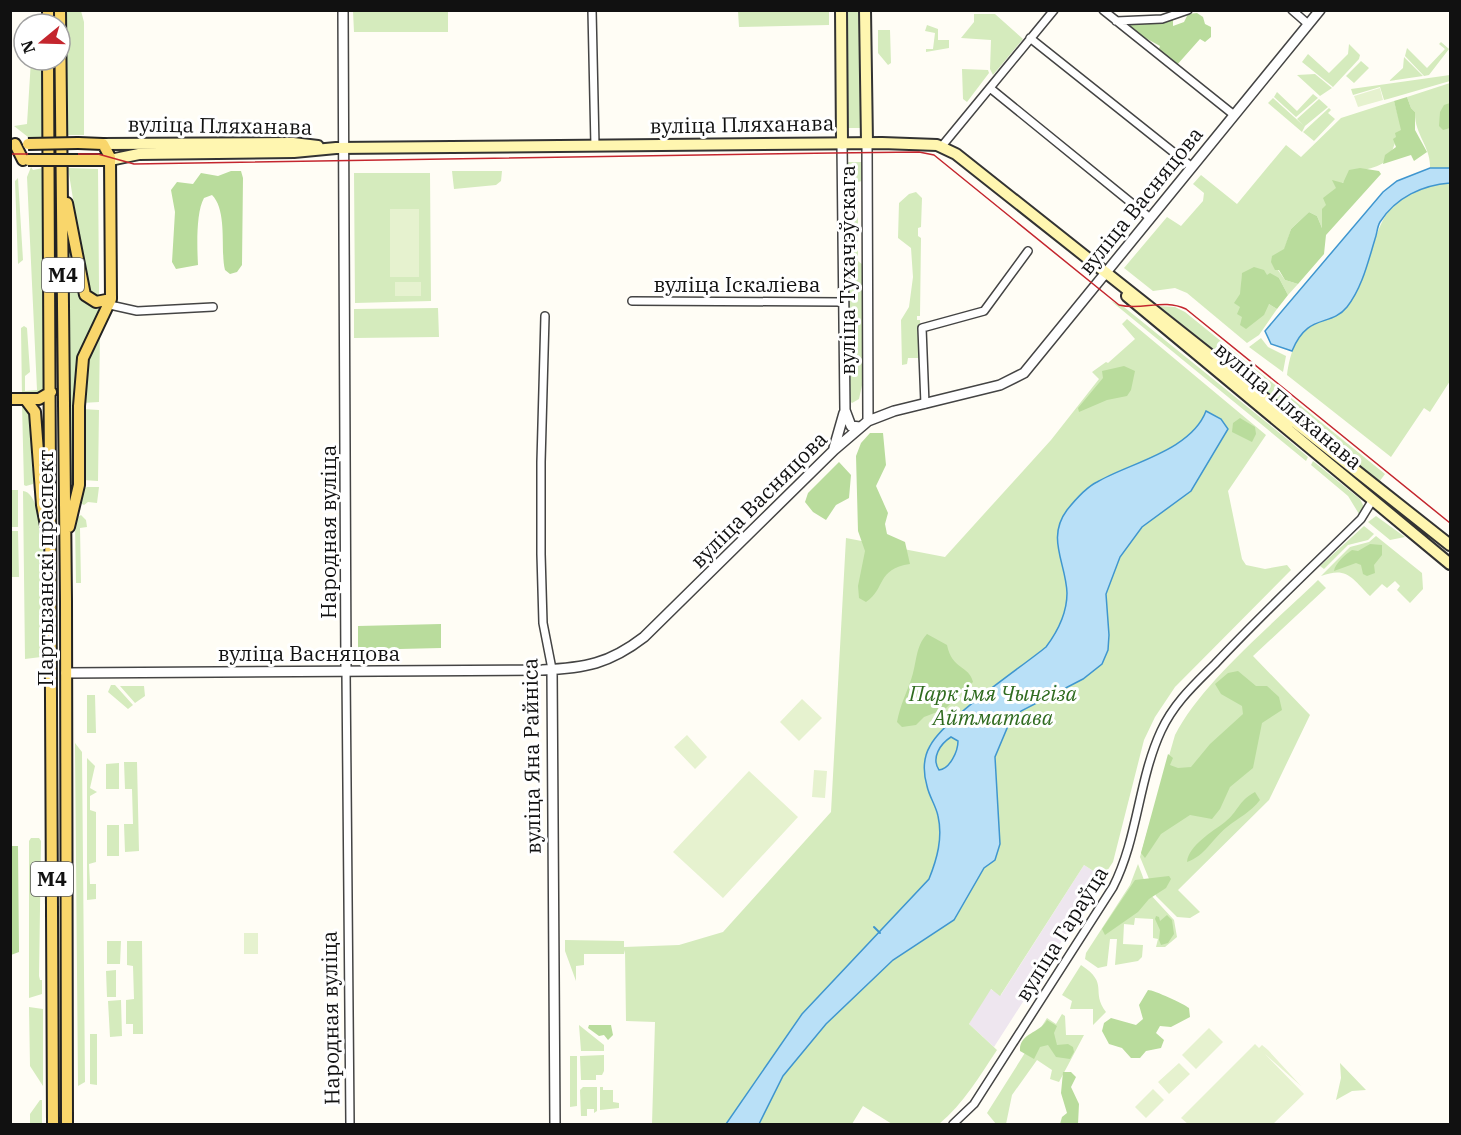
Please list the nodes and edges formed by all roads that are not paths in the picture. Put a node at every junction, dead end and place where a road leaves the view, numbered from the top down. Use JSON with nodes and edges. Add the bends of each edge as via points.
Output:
{"nodes":[{"id":1,"x":60,"y":10,"type":"edge"},
{"id":2,"x":343,"y":10,"type":"edge"},
{"id":3,"x":592,"y":10,"type":"edge"},
{"id":4,"x":841,"y":10,"type":"edge"},
{"id":5,"x":866,"y":10,"type":"edge"},
{"id":6,"x":1054,"y":10,"type":"edge"},
{"id":7,"x":1103,"y":10,"type":"edge"},
{"id":8,"x":1188,"y":10,"type":"edge"},
{"id":9,"x":1292,"y":10,"type":"edge"},
{"id":10,"x":1320,"y":10,"type":"edge"},
{"id":11,"x":1116,"y":21,"type":"junction"},
{"id":12,"x":1308,"y":24,"type":"junction"},
{"id":13,"x":1030,"y":38,"type":"junction"},
{"id":14,"x":48,"y":72,"type":"edge"},
{"id":15,"x":990,"y":88,"type":"junction"},
{"id":16,"x":1234,"y":115,"type":"junction"},
{"id":17,"x":13,"y":144,"type":"edge"},
{"id":18,"x":103,"y":144,"type":"junction"},
{"id":19,"x":842,"y":144,"type":"junction"},
{"id":20,"x":867,"y":144,"type":"junction"},
{"id":21,"x":594,"y":146,"type":"junction"},
{"id":22,"x":942,"y":146,"type":"junction"},
{"id":23,"x":340,"y":148,"type":"junction"},
{"id":24,"x":25,"y":160,"type":"junction"},
{"id":25,"x":110,"y":160,"type":"junction"},
{"id":26,"x":10,"y":161,"type":"edge"},
{"id":27,"x":1192,"y":167,"type":"junction"},
{"id":28,"x":62,"y":174,"type":"junction"},
{"id":29,"x":1150,"y":218,"type":"junction"},
{"id":30,"x":1028,"y":251,"type":"dead end"},
{"id":31,"x":1105,"y":273,"type":"junction"},
{"id":32,"x":632,"y":300,"type":"dead end"},
{"id":33,"x":110,"y":302,"type":"junction"},
{"id":34,"x":843,"y":302,"type":"junction"},
{"id":35,"x":213,"y":308,"type":"dead end"},
{"id":36,"x":545,"y":316,"type":"dead end"},
{"id":37,"x":51,"y":392,"type":"junction"},
{"id":38,"x":10,"y":399,"type":"edge"},
{"id":39,"x":26,"y":400,"type":"junction"},
{"id":40,"x":925,"y":404,"type":"junction"},
{"id":41,"x":845,"y":410,"type":"junction"},
{"id":42,"x":864,"y":424,"type":"junction"},
{"id":43,"x":834,"y":450,"type":"junction"},
{"id":44,"x":1380,"y":490,"type":"junction"},
{"id":45,"x":1372,"y":501,"type":"junction"},
{"id":46,"x":66,"y":539,"type":"junction"},
{"id":47,"x":1450,"y":545,"type":"edge"},
{"id":48,"x":52,"y":549,"type":"junction"},
{"id":49,"x":1450,"y":564,"type":"edge"},
{"id":50,"x":52,"y":668,"type":"junction"},
{"id":51,"x":552,"y":669,"type":"junction"},
{"id":52,"x":346,"y":671,"type":"junction"},
{"id":53,"x":66,"y":673,"type":"junction"},
{"id":54,"x":53,"y":1125,"type":"edge"},
{"id":55,"x":67,"y":1125,"type":"edge"},
{"id":56,"x":350,"y":1125,"type":"edge"},
{"id":57,"x":555,"y":1125,"type":"edge"},
{"id":58,"x":953,"y":1125,"type":"edge"}],
"edges":[{"from":1,"to":28,"type":"main road","name":"Партызанскі праспект","number":"М4"},
{"from":2,"to":23,"type":"street","name":"Народная вуліца"},
{"from":3,"to":21,"type":"street"},
{"from":4,"to":19,"type":"main road","name":"вуліца Тухачэўскага"},
{"from":5,"to":20,"type":"main road","name":"вуліца Тухачэўскага"},
{"from":6,"to":13,"type":"street"},
{"from":7,"to":11,"type":"street"},
{"from":8,"to":11,"type":"street","via":[[1162,19]]},
{"from":9,"to":12,"type":"street"},
{"from":10,"to":12,"type":"street","name":"вуліца Васняцова"},
{"from":11,"to":16,"type":"street"},
{"from":12,"to":16,"type":"street","name":"вуліца Васняцова"},
{"from":13,"to":15,"type":"street"},
{"from":13,"to":27,"type":"street"},
{"from":14,"to":37,"type":"main road","name":"Партызанскі праспект","number":"М4"},
{"from":15,"to":22,"type":"street"},
{"from":15,"to":29,"type":"street"},
{"from":16,"to":27,"type":"street","name":"вуліца Васняцова"},
{"from":17,"to":18,"type":"main road","bridge":true},
{"from":17,"to":24,"type":"main road"},
{"from":18,"to":23,"type":"main road","name":"вуліца Пляханава","via":[[293,143]]},
{"from":18,"to":25,"type":"main road"},
{"from":19,"to":20,"type":"main road","name":"вуліца Пляханава"},
{"from":19,"to":21,"type":"main road","name":"вуліца Пляханава"},
{"from":19,"to":34,"type":"street","name":"вуліца Тухачэўскага"},
{"from":20,"to":22,"type":"main road","name":"вуліца Пляханава"},
{"from":20,"to":42,"type":"street","name":"вуліца Тухачэўскага"},
{"from":21,"to":23,"type":"main road","name":"вуліца Пляханава"},
{"from":22,"to":31,"type":"main road","name":"вуліца Пляханава"},
{"from":23,"to":25,"type":"main road","name":"вуліца Пляханава","via":[[139,154]]},
{"from":23,"to":52,"type":"street","name":"Народная вуліца"},
{"from":24,"to":25,"type":"main road","bridge":true},
{"from":24,"to":26,"type":"main road"},
{"from":25,"to":33,"type":"main road"},
{"from":27,"to":29,"type":"street","name":"вуліца Васняцова"},
{"from":28,"to":33,"type":"main road","via":[[85,295],[96,302]]},
{"from":28,"to":46,"type":"main road","name":"Партызанскі праспект","number":"М4"},
{"from":29,"to":31,"type":"street","name":"вуліца Васняцова"},
{"from":30,"to":40,"type":"street","via":[[984,311],[922,328]]},
{"from":31,"to":40,"type":"street","name":"вуліца Васняцова","via":[[1024,373],[1000,385]]},
{"from":31,"to":44,"type":"main road","name":"вуліца Пляханава"},
{"from":31,"to":45,"type":"main road","name":"вуліца Пляханава","via":[[1136,305]]},
{"from":32,"to":34,"type":"street","name":"вуліца Іскаліева"},
{"from":33,"to":35,"type":"street","via":[[137,310]]},
{"from":33,"to":46,"type":"main road","via":[[83,358],[79,485]]},
{"from":34,"to":41,"type":"street","name":"вуліца Тухачэўскага"},
{"from":36,"to":51,"type":"street","name":"вуліца Яна Райніса","via":[[541,554],[543,623]]},
{"from":37,"to":39,"type":"main road","via":[[44,398]]},
{"from":37,"to":48,"type":"main road","name":"Партызанскі праспект","number":"М4"},
{"from":38,"to":39,"type":"main road"},
{"from":39,"to":48,"type":"main road","via":[[35,412],[42,502]]},
{"from":40,"to":42,"type":"street","name":"вуліца Васняцова"},
{"from":41,"to":42,"type":"street","via":[[854,428]]},
{"from":41,"to":43,"type":"street","name":"вуліца Тухачэўскага"},
{"from":42,"to":43,"type":"street","name":"вуліца Васняцова"},
{"from":43,"to":51,"type":"street","name":"вуліца Васняцова","via":[[645,637],[618,656],[596,665]]},
{"from":44,"to":45,"type":"main road"},
{"from":44,"to":47,"type":"main road","name":"вуліца Пляханава"},
{"from":45,"to":49,"type":"main road","name":"вуліца Пляханава"},
{"from":45,"to":58,"type":"street","name":"вуліца Гараўца","via":[[1361,519],[1176,704],[1155,744],[1129,850],[1113,887],[974,1104]]},
{"from":46,"to":53,"type":"main road","name":"Партызанскі праспект","number":"М4"},
{"from":48,"to":50,"type":"main road","name":"Партызанскі праспект","number":"М4"},
{"from":50,"to":53,"type":"main road"},
{"from":50,"to":54,"type":"main road","name":"Партызанскі праспект","number":"М4"},
{"from":51,"to":52,"type":"street","name":"вуліца Васняцова"},
{"from":51,"to":57,"type":"street","name":"вуліца Яна Райніса"},
{"from":52,"to":53,"type":"street","name":"вуліца Васняцова"},
{"from":52,"to":56,"type":"street","name":"Народная вуліца"},
{"from":53,"to":55,"type":"main road","name":"Партызанскі праспект","number":"М4"}]}
